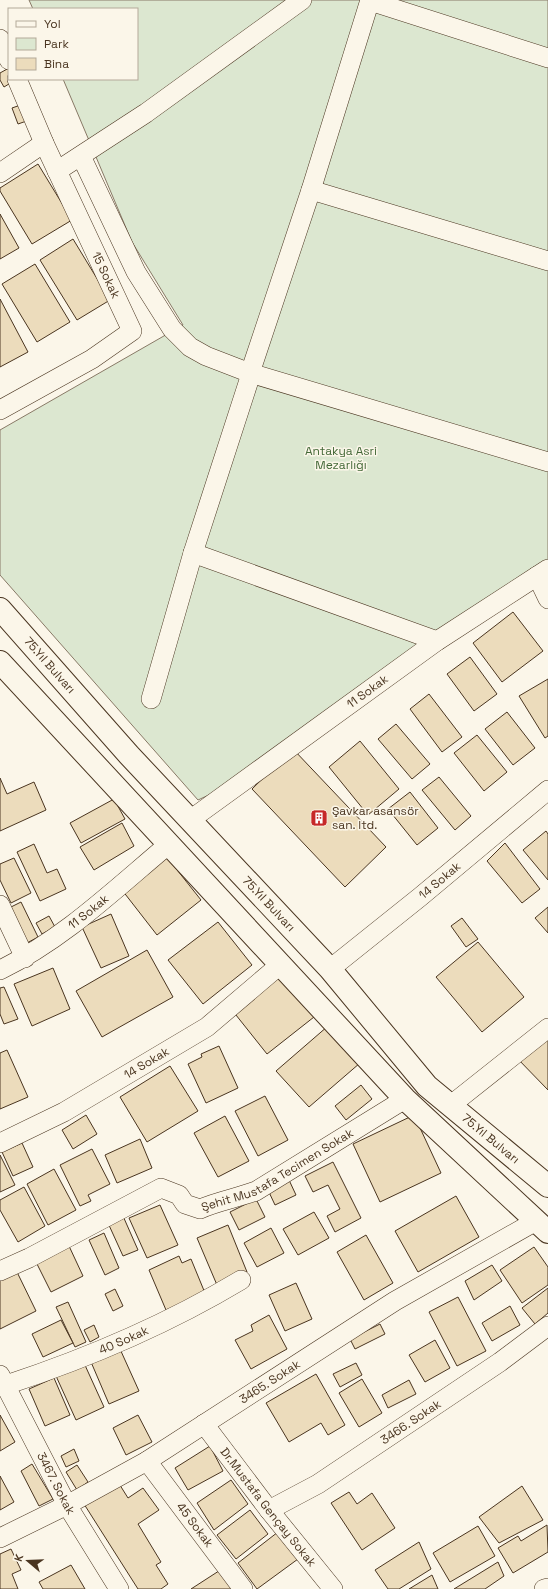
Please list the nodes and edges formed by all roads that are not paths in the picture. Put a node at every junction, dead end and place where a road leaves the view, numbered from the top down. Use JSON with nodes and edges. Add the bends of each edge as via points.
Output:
{"nodes":[{"id":1,"x":302,"y":0,"type":"edge"},
{"id":2,"x":370,"y":0,"type":"edge"},
{"id":3,"x":0,"y":39,"type":"edge"},
{"id":4,"x":8,"y":58,"type":"edge"},
{"id":5,"x":548,"y":58,"type":"edge"},
{"id":6,"x":17,"y":80,"type":"edge"},
{"id":7,"x":44,"y":144,"type":"junction"},
{"id":8,"x":81,"y":156,"type":"junction"},
{"id":9,"x":57,"y":171,"type":"junction"},
{"id":10,"x":0,"y":173,"type":"edge"},
{"id":11,"x":311,"y":190,"type":"junction"},
{"id":12,"x":548,"y":261,"type":"edge"},
{"id":13,"x":250,"y":373,"type":"junction"},
{"id":14,"x":0,"y":410,"type":"edge"},
{"id":15,"x":548,"y":462,"type":"edge"},
{"id":16,"x":193,"y":552,"type":"junction"},
{"id":17,"x":542,"y":573,"type":"edge"},
{"id":18,"x":548,"y":599,"type":"edge"},
{"id":19,"x":0,"y":609,"type":"edge"},
{"id":20,"x":437,"y":641,"type":"junction"},
{"id":21,"x":0,"y":662,"type":"edge"},
{"id":22,"x":151,"y":699,"type":"dead end"},
{"id":23,"x":548,"y":790,"type":"edge"},
{"id":24,"x":190,"y":820,"type":"junction"},
{"id":25,"x":169,"y":844,"type":"junction"},
{"id":26,"x":0,"y":905,"type":"edge"},
{"id":27,"x":25,"y":958,"type":"junction"},
{"id":28,"x":281,"y":964,"type":"junction"},
{"id":29,"x":330,"y":968,"type":"junction"},
{"id":30,"x":0,"y":970,"type":"edge"},
{"id":31,"x":548,"y":1028,"type":"edge"},
{"id":32,"x":405,"y":1099,"type":"junction"},
{"id":33,"x":451,"y":1105,"type":"junction"},
{"id":34,"x":0,"y":1143,"type":"edge"},
{"id":35,"x":548,"y":1186,"type":"edge"},
{"id":36,"x":542,"y":1226,"type":"edge"},
{"id":37,"x":0,"y":1271,"type":"edge"},
{"id":38,"x":241,"y":1280,"type":"dead end"},
{"id":39,"x":548,"y":1326,"type":"edge"},
{"id":40,"x":2,"y":1381,"type":"edge"},
{"id":41,"x":204,"y":1424,"type":"junction"},
{"id":42,"x":147,"y":1461,"type":"junction"},
{"id":43,"x":67,"y":1505,"type":"junction"},
{"id":44,"x":269,"y":1510,"type":"junction"},
{"id":45,"x":0,"y":1538,"type":"edge"},
{"id":46,"x":548,"y":1588,"type":"edge"},
{"id":47,"x":119,"y":1589,"type":"edge"},
{"id":48,"x":243,"y":1589,"type":"edge"},
{"id":49,"x":333,"y":1589,"type":"edge"},
{"id":50,"x":544,"y":1589,"type":"edge"}],
"edges":[{"from":1,"to":8,"type":"street","via":[[146,113]]},
{"from":2,"to":5,"type":"street"},
{"from":2,"to":11,"type":"street"},
{"from":3,"to":4,"type":"street"},
{"from":6,"to":7,"type":"street","name":"15 Sokak"},
{"from":7,"to":9,"type":"street","name":"15 Sokak"},
{"from":7,"to":10,"type":"street"},
{"from":8,"to":9,"type":"street"},
{"from":8,"to":13,"type":"street","via":[[136,272],[172,329],[190,347]]},
{"from":9,"to":14,"type":"street","name":"15 Sokak","via":[[132,331],[92,359]]},
{"from":11,"to":12,"type":"street"},
{"from":11,"to":13,"type":"street"},
{"from":13,"to":15,"type":"street"},
{"from":13,"to":16,"type":"street"},
{"from":16,"to":20,"type":"street"},
{"from":16,"to":22,"type":"street"},
{"from":17,"to":18,"type":"street"},
{"from":17,"to":20,"type":"street","name":"11 Sokak"},
{"from":19,"to":24,"type":"main road","name":"75.Yıl Bulvarı"},
{"from":20,"to":24,"type":"street","name":"11 Sokak"},
{"from":21,"to":25,"type":"main road"},
{"from":23,"to":29,"type":"street","name":"14 Sokak"},
{"from":24,"to":29,"type":"main road","name":"75.Yıl Bulvarı"},
{"from":25,"to":27,"type":"street","name":"11 Sokak","via":[[80,920]]},
{"from":25,"to":28,"type":"main road"},
{"from":26,"to":27,"type":"street"},
{"from":27,"to":30,"type":"street","name":"11 Sokak"},
{"from":28,"to":32,"type":"main road"},
{"from":28,"to":34,"type":"street","name":"14 Sokak","via":[[207,1027],[64,1112]]},
{"from":29,"to":33,"type":"main road","name":"75.Yıl Bulvarı","via":[[428,1086]]},
{"from":31,"to":33,"type":"street"},
{"from":32,"to":36,"type":"main road"},
{"from":32,"to":37,"type":"street","name":"Şehit Mustafa Tecimen Sokak","via":[[256,1191],[200,1209],[186,1204],[179,1195],[161,1188]]},
{"from":33,"to":35,"type":"main road","name":"75.Yıl Bulvarı"},
{"from":36,"to":41,"type":"street","name":"3465. Sokak","via":[[394,1301]]},
{"from":38,"to":40,"type":"street","name":"40 Sokak","via":[[210,1299],[152,1328],[67,1365]]},
{"from":39,"to":44,"type":"street","name":"3466. Sokak","via":[[500,1362],[318,1484]]},
{"from":40,"to":43,"type":"street","name":"3467. Sokak"},
{"from":41,"to":42,"type":"street","name":"3465. Sokak"},
{"from":41,"to":44,"type":"street","name":"Dr.Mustafa Gençay Sokak"},
{"from":42,"to":43,"type":"street","name":"3465. Sokak"},
{"from":42,"to":48,"type":"street","name":"45 Sokak"},
{"from":43,"to":45,"type":"street","name":"3465. Sokak"},
{"from":43,"to":47,"type":"street","name":"3467. Sokak"},
{"from":44,"to":49,"type":"street","name":"Dr.Mustafa Gençay Sokak"},
{"from":46,"to":50,"type":"street"}]}
